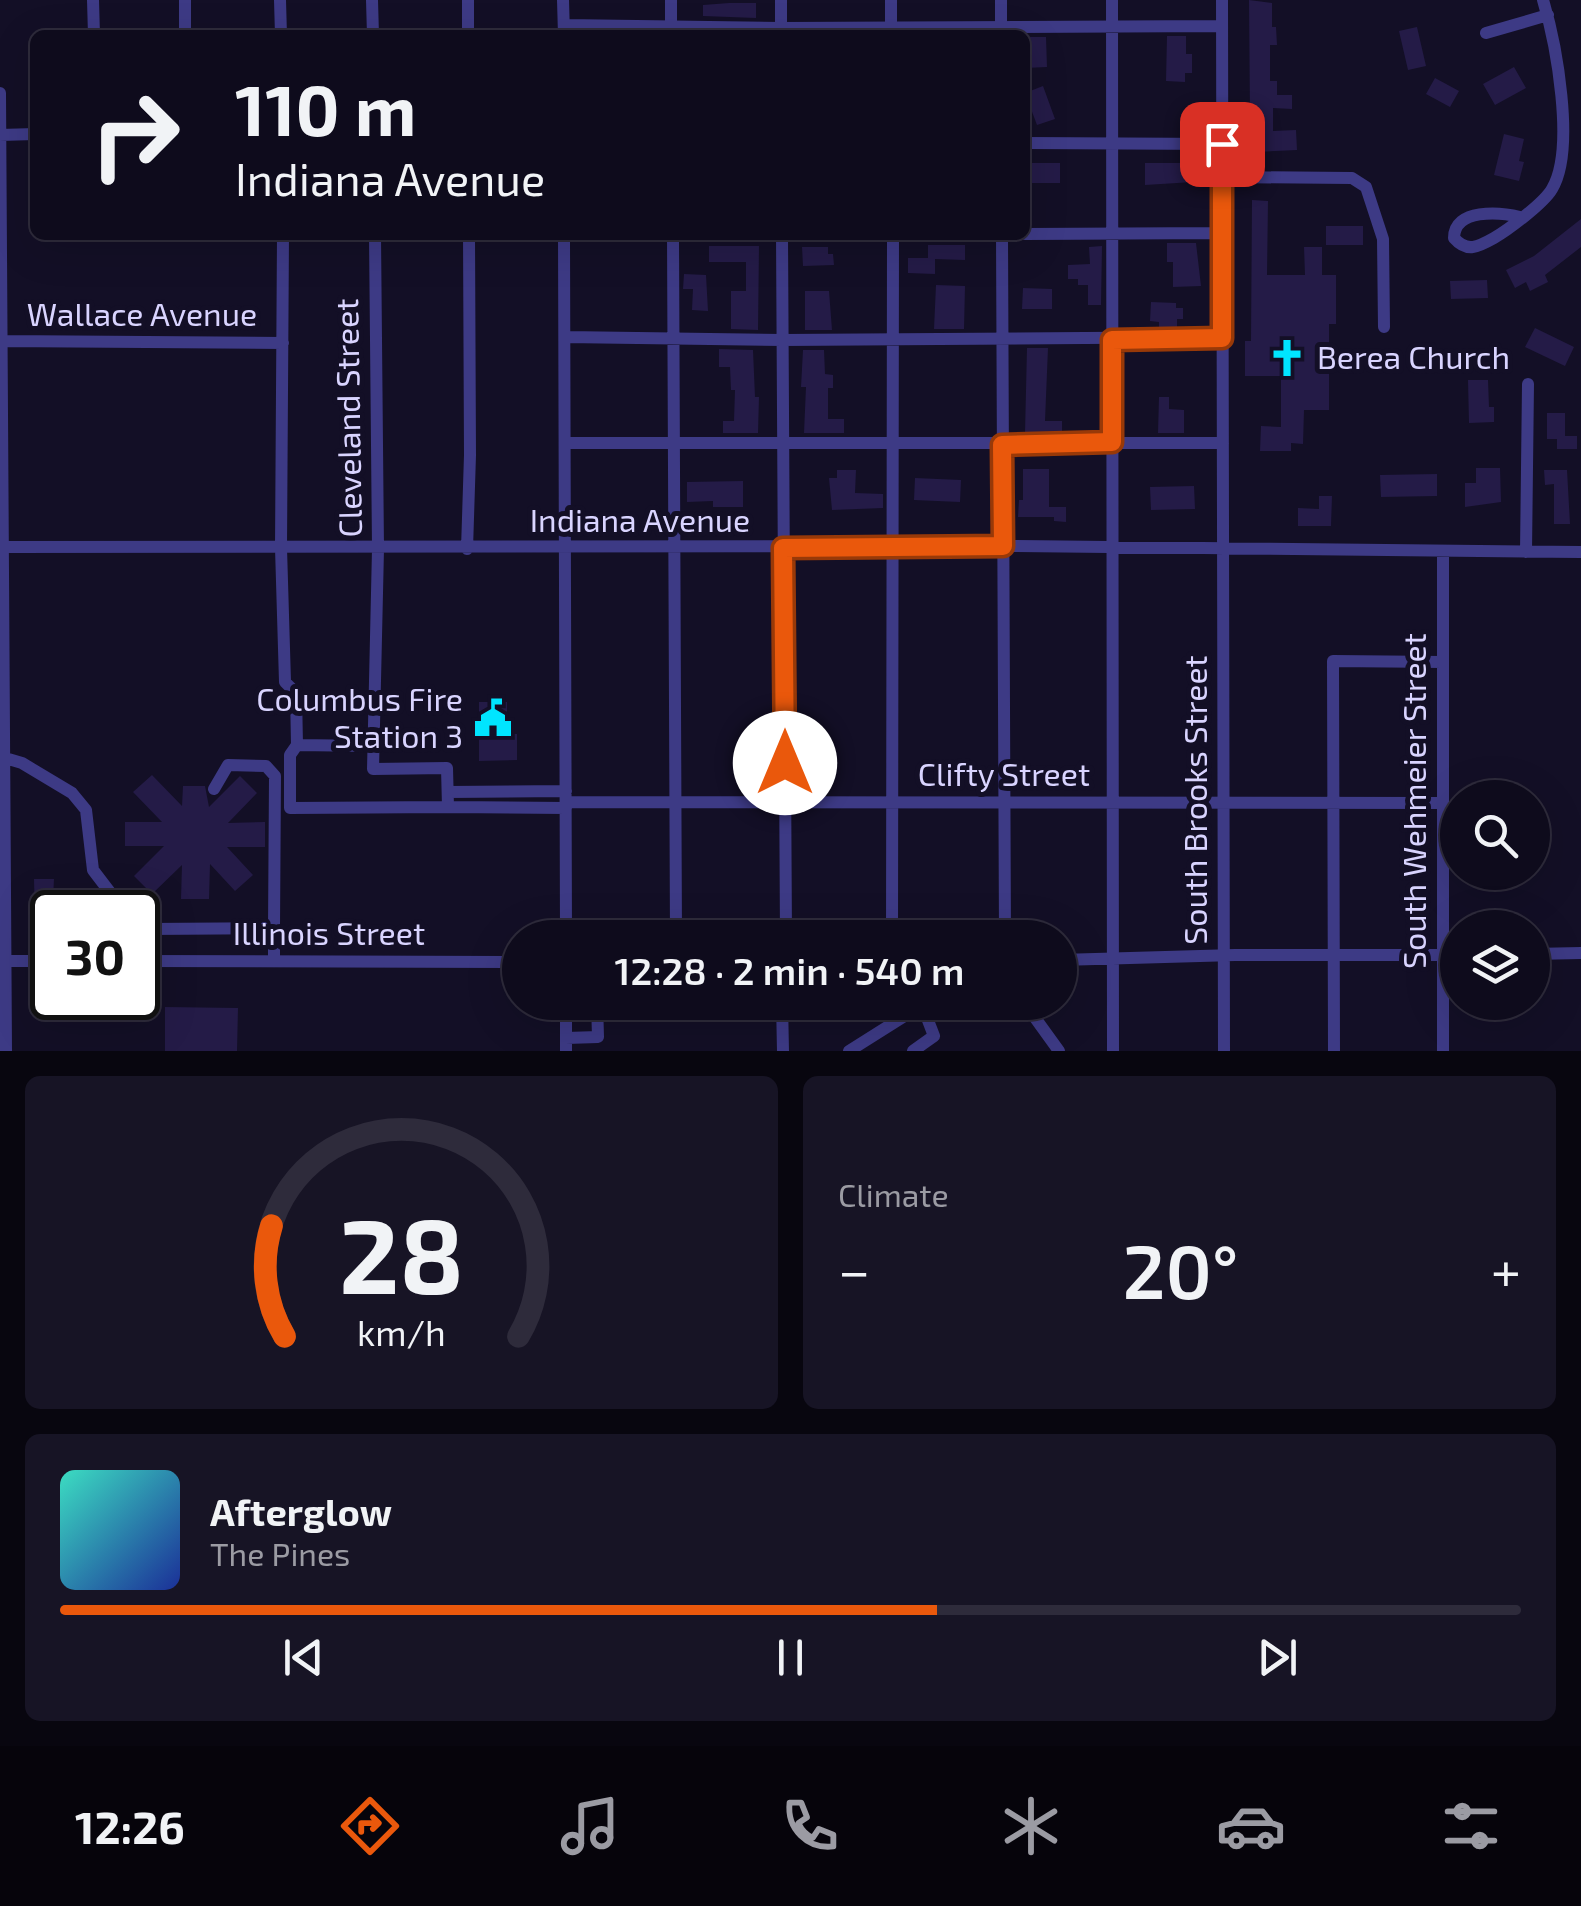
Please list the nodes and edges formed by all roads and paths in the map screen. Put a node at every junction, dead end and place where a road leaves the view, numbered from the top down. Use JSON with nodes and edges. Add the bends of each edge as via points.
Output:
{"nodes":[{"id":1,"x":93,"y":0,"type":"edge"},
{"id":2,"x":185,"y":0,"type":"edge"},
{"id":3,"x":280,"y":0,"type":"edge"},
{"id":4,"x":372,"y":0,"type":"edge"},
{"id":5,"x":468,"y":0,"type":"edge"},
{"id":6,"x":564,"y":0,"type":"edge"},
{"id":7,"x":671,"y":0,"type":"edge"},
{"id":8,"x":781,"y":0,"type":"edge"},
{"id":9,"x":891,"y":0,"type":"edge"},
{"id":10,"x":1001,"y":0,"type":"edge"},
{"id":11,"x":1112,"y":0,"type":"edge"},
{"id":12,"x":1222,"y":0,"type":"edge"},
{"id":13,"x":1543,"y":0,"type":"edge"},
{"id":14,"x":1548,"y":15,"type":"junction"},
{"id":15,"x":1222,"y":26,"type":"junction"},
{"id":16,"x":1112,"y":27,"type":"junction"},
{"id":17,"x":94,"y":30,"type":"edge"},
{"id":18,"x":185,"y":30,"type":"edge"},
{"id":19,"x":280,"y":30,"type":"edge"},
{"id":20,"x":373,"y":30,"type":"edge"},
{"id":21,"x":468,"y":30,"type":"edge"},
{"id":22,"x":564,"y":30,"type":"edge"},
{"id":23,"x":671,"y":30,"type":"edge"},
{"id":24,"x":781,"y":30,"type":"edge"},
{"id":25,"x":892,"y":30,"type":"edge"},
{"id":26,"x":1001,"y":30,"type":"edge"},
{"id":27,"x":1029,"y":30,"type":"edge"},
{"id":28,"x":1486,"y":32,"type":"dead end"},
{"id":29,"x":0,"y":93,"type":"edge"},
{"id":30,"x":30,"y":134,"type":"edge"},
{"id":31,"x":0,"y":135,"type":"edge"},
{"id":32,"x":1030,"y":143,"type":"edge"},
{"id":33,"x":1112,"y":144,"type":"junction"},
{"id":34,"x":1222,"y":144,"type":"junction"},
{"id":35,"x":1222,"y":177,"type":"junction"},
{"id":36,"x":1520,"y":217,"type":"junction"},
{"id":37,"x":1111,"y":233,"type":"junction"},
{"id":38,"x":1222,"y":233,"type":"junction"},
{"id":39,"x":1030,"y":234,"type":"edge"},
{"id":40,"x":283,"y":240,"type":"edge"},
{"id":41,"x":375,"y":240,"type":"edge"},
{"id":42,"x":469,"y":240,"type":"edge"},
{"id":43,"x":564,"y":240,"type":"edge"},
{"id":44,"x":673,"y":240,"type":"edge"},
{"id":45,"x":782,"y":240,"type":"edge"},
{"id":46,"x":893,"y":240,"type":"edge"},
{"id":47,"x":1003,"y":240,"type":"edge"},
{"id":48,"x":1,"y":241,"type":"edge"},
{"id":49,"x":1384,"y":327,"type":"dead end"},
{"id":50,"x":564,"y":337,"type":"junction"},
{"id":51,"x":674,"y":338,"type":"junction"},
{"id":52,"x":894,"y":338,"type":"junction"},
{"id":53,"x":1222,"y":338,"type":"junction"},
{"id":54,"x":1002,"y":339,"type":"junction"},
{"id":55,"x":782,"y":340,"type":"junction"},
{"id":56,"x":1112,"y":340,"type":"junction"},
{"id":57,"x":1,"y":341,"type":"edge"},
{"id":58,"x":283,"y":343,"type":"junction"},
{"id":59,"x":1528,"y":384,"type":"dead end"},
{"id":60,"x":1,"y":442,"type":"edge"},
{"id":61,"x":1112,"y":442,"type":"junction"},
{"id":62,"x":893,"y":443,"type":"junction"},
{"id":63,"x":1223,"y":443,"type":"junction"},
{"id":64,"x":565,"y":444,"type":"junction"},
{"id":65,"x":674,"y":444,"type":"junction"},
{"id":66,"x":782,"y":445,"type":"junction"},
{"id":67,"x":1002,"y":445,"type":"junction"},
{"id":68,"x":1003,"y":546,"type":"junction"},
{"id":69,"x":1,"y":547,"type":"edge"},
{"id":70,"x":893,"y":547,"type":"junction"},
{"id":71,"x":1113,"y":547,"type":"junction"},
{"id":72,"x":282,"y":548,"type":"junction"},
{"id":73,"x":565,"y":548,"type":"junction"},
{"id":74,"x":676,"y":548,"type":"junction"},
{"id":75,"x":783,"y":548,"type":"junction"},
{"id":76,"x":378,"y":549,"type":"junction"},
{"id":77,"x":468,"y":549,"type":"junction"},
{"id":78,"x":1223,"y":549,"type":"junction"},
{"id":79,"x":1444,"y":552,"type":"junction"},
{"id":80,"x":1526,"y":552,"type":"junction"},
{"id":81,"x":1581,"y":552,"type":"edge"},
{"id":82,"x":1442,"y":662,"type":"junction"},
{"id":83,"x":297,"y":745,"type":"junction"},
{"id":84,"x":372,"y":746,"type":"junction"},
{"id":85,"x":5,"y":758,"type":"junction"},
{"id":86,"x":1441,"y":780,"type":"edge"},
{"id":87,"x":214,"y":789,"type":"dead end"},
{"id":88,"x":448,"y":792,"type":"junction"},
{"id":89,"x":566,"y":800,"type":"junction"},
{"id":90,"x":675,"y":802,"type":"junction"},
{"id":91,"x":785,"y":802,"type":"junction"},
{"id":92,"x":894,"y":802,"type":"junction"},
{"id":93,"x":1004,"y":803,"type":"junction"},
{"id":94,"x":1113,"y":803,"type":"junction"},
{"id":95,"x":1224,"y":803,"type":"junction"},
{"id":96,"x":1335,"y":803,"type":"junction"},
{"id":97,"x":1440,"y":804,"type":"edge"},
{"id":98,"x":448,"y":808,"type":"junction"},
{"id":99,"x":108,"y":890,"type":"edge"},
{"id":100,"x":566,"y":920,"type":"edge"},
{"id":101,"x":676,"y":920,"type":"edge"},
{"id":102,"x":786,"y":920,"type":"edge"},
{"id":103,"x":892,"y":920,"type":"edge"},
{"id":104,"x":1005,"y":920,"type":"edge"},
{"id":105,"x":160,"y":926,"type":"edge"},
{"id":106,"x":274,"y":928,"type":"junction"},
{"id":107,"x":1581,"y":953,"type":"edge"},
{"id":108,"x":1550,"y":954,"type":"edge"},
{"id":109,"x":1224,"y":955,"type":"junction"},
{"id":110,"x":1335,"y":955,"type":"junction"},
{"id":111,"x":1440,"y":955,"type":"edge"},
{"id":112,"x":1113,"y":958,"type":"junction"},
{"id":113,"x":1077,"y":959,"type":"edge"},
{"id":114,"x":4,"y":960,"type":"edge"},
{"id":115,"x":30,"y":961,"type":"edge"},
{"id":116,"x":160,"y":961,"type":"edge"},
{"id":117,"x":274,"y":961,"type":"junction"},
{"id":118,"x":502,"y":962,"type":"edge"},
{"id":119,"x":598,"y":1020,"type":"edge"},
{"id":120,"x":782,"y":1020,"type":"edge"},
{"id":121,"x":897,"y":1020,"type":"edge"},
{"id":122,"x":928,"y":1020,"type":"edge"},
{"id":123,"x":1037,"y":1020,"type":"edge"},
{"id":124,"x":1445,"y":1020,"type":"edge"},
{"id":125,"x":566,"y":1044,"type":"edge"},
{"id":126,"x":6,"y":1051,"type":"edge"},
{"id":127,"x":783,"y":1051,"type":"edge"},
{"id":128,"x":850,"y":1051,"type":"edge"},
{"id":129,"x":913,"y":1051,"type":"edge"},
{"id":130,"x":1059,"y":1051,"type":"edge"},
{"id":131,"x":1113,"y":1051,"type":"edge"},
{"id":132,"x":1224,"y":1051,"type":"edge"},
{"id":133,"x":1334,"y":1051,"type":"edge"},
{"id":134,"x":1443,"y":1051,"type":"edge"}],
"edges":[{"from":1,"to":17,"type":"street"},
{"from":2,"to":18,"type":"street"},
{"from":3,"to":19,"type":"street"},
{"from":4,"to":20,"type":"street"},
{"from":5,"to":21,"type":"street"},
{"from":6,"to":22,"type":"street"},
{"from":7,"to":23,"type":"street"},
{"from":8,"to":24,"type":"street"},
{"from":9,"to":25,"type":"street"},
{"from":10,"to":26,"type":"street"},
{"from":11,"to":16,"type":"street"},
{"from":12,"to":15,"type":"street","name":"South Brooks Street"},
{"from":13,"to":14,"type":"street"},
{"from":14,"to":28,"type":"street"},
{"from":14,"to":36,"type":"street","via":[[1558,56],[1562,156],[1545,200]]},
{"from":15,"to":16,"type":"street"},
{"from":15,"to":34,"type":"street","name":"South Brooks Street"},
{"from":16,"to":27,"type":"street"},
{"from":16,"to":33,"type":"street"},
{"from":29,"to":31,"type":"street"},
{"from":30,"to":31,"type":"street"},
{"from":31,"to":48,"type":"street"},
{"from":32,"to":33,"type":"street"},
{"from":33,"to":34,"type":"street"},
{"from":33,"to":37,"type":"street"},
{"from":34,"to":35,"type":"street","name":"South Brooks Street"},
{"from":35,"to":38,"type":"street","name":"South Brooks Street"},
{"from":35,"to":49,"type":"street","via":[[1352,178],[1366,187],[1383,239]]},
{"from":36,"to":36,"type":"street","via":[[1481,246],[1461,246],[1454,238],[1460,221],[1476,215]]},
{"from":37,"to":38,"type":"street"},
{"from":37,"to":39,"type":"street"},
{"from":37,"to":56,"type":"street"},
{"from":38,"to":53,"type":"street","name":"South Brooks Street"},
{"from":40,"to":58,"type":"street"},
{"from":41,"to":76,"type":"street","name":"Cleveland Street"},
{"from":42,"to":77,"type":"street"},
{"from":43,"to":50,"type":"street"},
{"from":44,"to":51,"type":"street"},
{"from":45,"to":55,"type":"street"},
{"from":46,"to":52,"type":"street"},
{"from":47,"to":54,"type":"street"},
{"from":48,"to":57,"type":"street"},
{"from":50,"to":51,"type":"street"},
{"from":50,"to":64,"type":"street"},
{"from":51,"to":55,"type":"street"},
{"from":51,"to":65,"type":"street"},
{"from":52,"to":54,"type":"street"},
{"from":52,"to":55,"type":"street"},
{"from":52,"to":62,"type":"street"},
{"from":53,"to":56,"type":"street"},
{"from":53,"to":63,"type":"street","name":"South Brooks Street"},
{"from":54,"to":56,"type":"street"},
{"from":54,"to":67,"type":"street"},
{"from":55,"to":66,"type":"street"},
{"from":56,"to":61,"type":"street"},
{"from":57,"to":58,"type":"street","name":"Wallace Avenue"},
{"from":57,"to":60,"type":"street"},
{"from":58,"to":72,"type":"street"},
{"from":59,"to":80,"type":"street"},
{"from":60,"to":69,"type":"street"},
{"from":61,"to":63,"type":"street"},
{"from":61,"to":67,"type":"street"},
{"from":61,"to":71,"type":"street"},
{"from":62,"to":66,"type":"street"},
{"from":62,"to":67,"type":"street"},
{"from":62,"to":70,"type":"street"},
{"from":63,"to":78,"type":"street","name":"South Brooks Street"},
{"from":64,"to":65,"type":"street"},
{"from":64,"to":73,"type":"street"},
{"from":65,"to":66,"type":"street"},
{"from":65,"to":74,"type":"street"},
{"from":66,"to":75,"type":"street"},
{"from":67,"to":68,"type":"street"},
{"from":68,"to":70,"type":"street","name":"Indiana Avenue"},
{"from":68,"to":71,"type":"street","name":"Indiana Avenue"},
{"from":68,"to":93,"type":"street"},
{"from":69,"to":72,"type":"street","name":"Indiana Avenue"},
{"from":69,"to":85,"type":"street"},
{"from":70,"to":75,"type":"street","name":"Indiana Avenue"},
{"from":70,"to":92,"type":"street"},
{"from":71,"to":78,"type":"street","name":"Indiana Avenue"},
{"from":71,"to":94,"type":"street"},
{"from":72,"to":76,"type":"street","name":"Indiana Avenue"},
{"from":72,"to":83,"type":"street","via":[[285,682],[296,693]]},
{"from":73,"to":74,"type":"street","name":"Indiana Avenue"},
{"from":73,"to":77,"type":"street","name":"Indiana Avenue"},
{"from":73,"to":89,"type":"street"},
{"from":74,"to":75,"type":"street","name":"Indiana Avenue"},
{"from":74,"to":90,"type":"street"},
{"from":75,"to":91,"type":"street"},
{"from":76,"to":77,"type":"street","name":"Indiana Avenue"},
{"from":76,"to":84,"type":"street","name":"Cleveland Street"},
{"from":78,"to":79,"type":"street","name":"Indiana Avenue"},
{"from":78,"to":95,"type":"street","name":"South Brooks Street"},
{"from":79,"to":80,"type":"street","name":"Indiana Avenue"},
{"from":79,"to":82,"type":"street","name":"South Wehmeier Street"},
{"from":80,"to":81,"type":"street","name":"Indiana Avenue"},
{"from":82,"to":86,"type":"street","name":"South Wehmeier Street"},
{"from":82,"to":96,"type":"street","via":[[1333,661]]},
{"from":83,"to":84,"type":"street"},
{"from":83,"to":98,"type":"street","via":[[290,755],[290,808]]},
{"from":84,"to":88,"type":"street","via":[[373,769],[447,768]]},
{"from":85,"to":99,"type":"street","via":[[72,793],[86,810],[93,870]]},
{"from":85,"to":114,"type":"street"},
{"from":87,"to":106,"type":"street","via":[[228,765],[266,766],[275,776]]},
{"from":88,"to":89,"type":"street"},
{"from":88,"to":98,"type":"street"},
{"from":89,"to":90,"type":"street","name":"Clifty Street"},
{"from":89,"to":98,"type":"street"},
{"from":89,"to":100,"type":"street"},
{"from":90,"to":91,"type":"street","name":"Clifty Street"},
{"from":90,"to":101,"type":"street"},
{"from":91,"to":92,"type":"street","name":"Clifty Street"},
{"from":91,"to":102,"type":"street"},
{"from":92,"to":93,"type":"street","name":"Clifty Street"},
{"from":92,"to":103,"type":"street"},
{"from":93,"to":94,"type":"street","name":"Clifty Street"},
{"from":93,"to":104,"type":"street"},
{"from":94,"to":95,"type":"street","name":"Clifty Street"},
{"from":94,"to":112,"type":"street"},
{"from":95,"to":96,"type":"street","name":"Clifty Street"},
{"from":95,"to":109,"type":"street","name":"South Brooks Street"},
{"from":96,"to":97,"type":"street","name":"Clifty Street"},
{"from":96,"to":110,"type":"street"},
{"from":105,"to":106,"type":"street"},
{"from":106,"to":117,"type":"street"},
{"from":107,"to":108,"type":"street"},
{"from":109,"to":110,"type":"street"},
{"from":109,"to":112,"type":"street"},
{"from":109,"to":132,"type":"street","name":"South Brooks Street"},
{"from":110,"to":111,"type":"street"},
{"from":110,"to":133,"type":"street"},
{"from":112,"to":113,"type":"street"},
{"from":112,"to":131,"type":"street"},
{"from":114,"to":115,"type":"street"},
{"from":114,"to":126,"type":"street"},
{"from":116,"to":117,"type":"street","name":"Illinois Street"},
{"from":117,"to":118,"type":"street","name":"Illinois Street"},
{"from":119,"to":125,"type":"street","via":[[598,1037]]},
{"from":120,"to":127,"type":"street"},
{"from":121,"to":128,"type":"street"},
{"from":122,"to":129,"type":"street","via":[[934,1036]]},
{"from":123,"to":130,"type":"street"},
{"from":124,"to":134,"type":"street","name":"South Wehmeier Street"}]}
